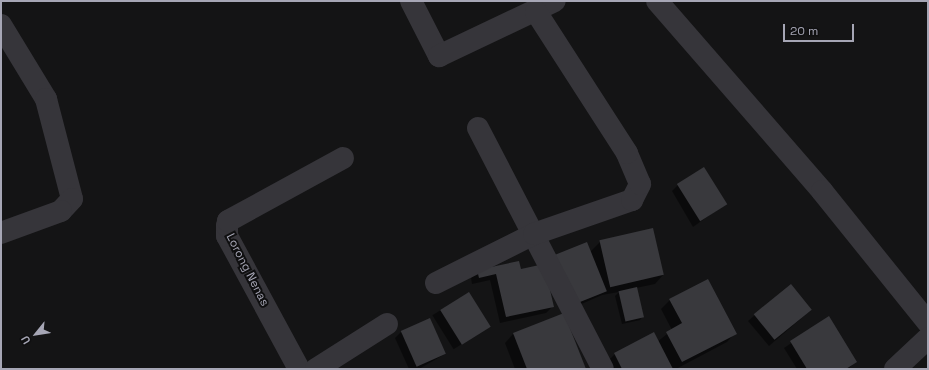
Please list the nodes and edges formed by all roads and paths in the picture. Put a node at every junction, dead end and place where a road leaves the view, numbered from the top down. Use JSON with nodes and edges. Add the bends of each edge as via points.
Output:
{"nodes":[{"id":1,"x":411,"y":1,"type":"edge"},
{"id":2,"x":555,"y":1,"type":"edge"},
{"id":3,"x":657,"y":1,"type":"edge"},
{"id":4,"x":536,"y":12,"type":"junction"},
{"id":5,"x":1,"y":25,"type":"edge"},
{"id":6,"x":478,"y":128,"type":"dead end"},
{"id":7,"x":343,"y":158,"type":"dead end"},
{"id":8,"x":1,"y":233,"type":"edge"},
{"id":9,"x":534,"y":234,"type":"junction"},
{"id":10,"x":436,"y":282,"type":"dead end"},
{"id":11,"x":928,"y":323,"type":"edge"},
{"id":12,"x":387,"y":324,"type":"dead end"},
{"id":13,"x":928,"y":338,"type":"edge"},
{"id":14,"x":299,"y":369,"type":"edge"},
{"id":15,"x":316,"y":369,"type":"edge"},
{"id":16,"x":603,"y":369,"type":"edge"},
{"id":17,"x":895,"y":369,"type":"edge"}],
"edges":[{"from":1,"to":4,"type":"street","via":[[439,56]]},
{"from":2,"to":4,"type":"street"},
{"from":3,"to":11,"type":"street","via":[[822,191]]},
{"from":4,"to":9,"type":"street","via":[[627,153],[640,184],[632,200]]},
{"from":5,"to":8,"type":"street","via":[[46,99],[72,199],[61,211]]},
{"from":6,"to":9,"type":"street"},
{"from":7,"to":14,"type":"street","name":"Lorong Nenas","via":[[228,221],[227,236]]},
{"from":9,"to":10,"type":"street"},
{"from":9,"to":16,"type":"street"},
{"from":12,"to":15,"type":"street"},
{"from":13,"to":17,"type":"street"}]}
